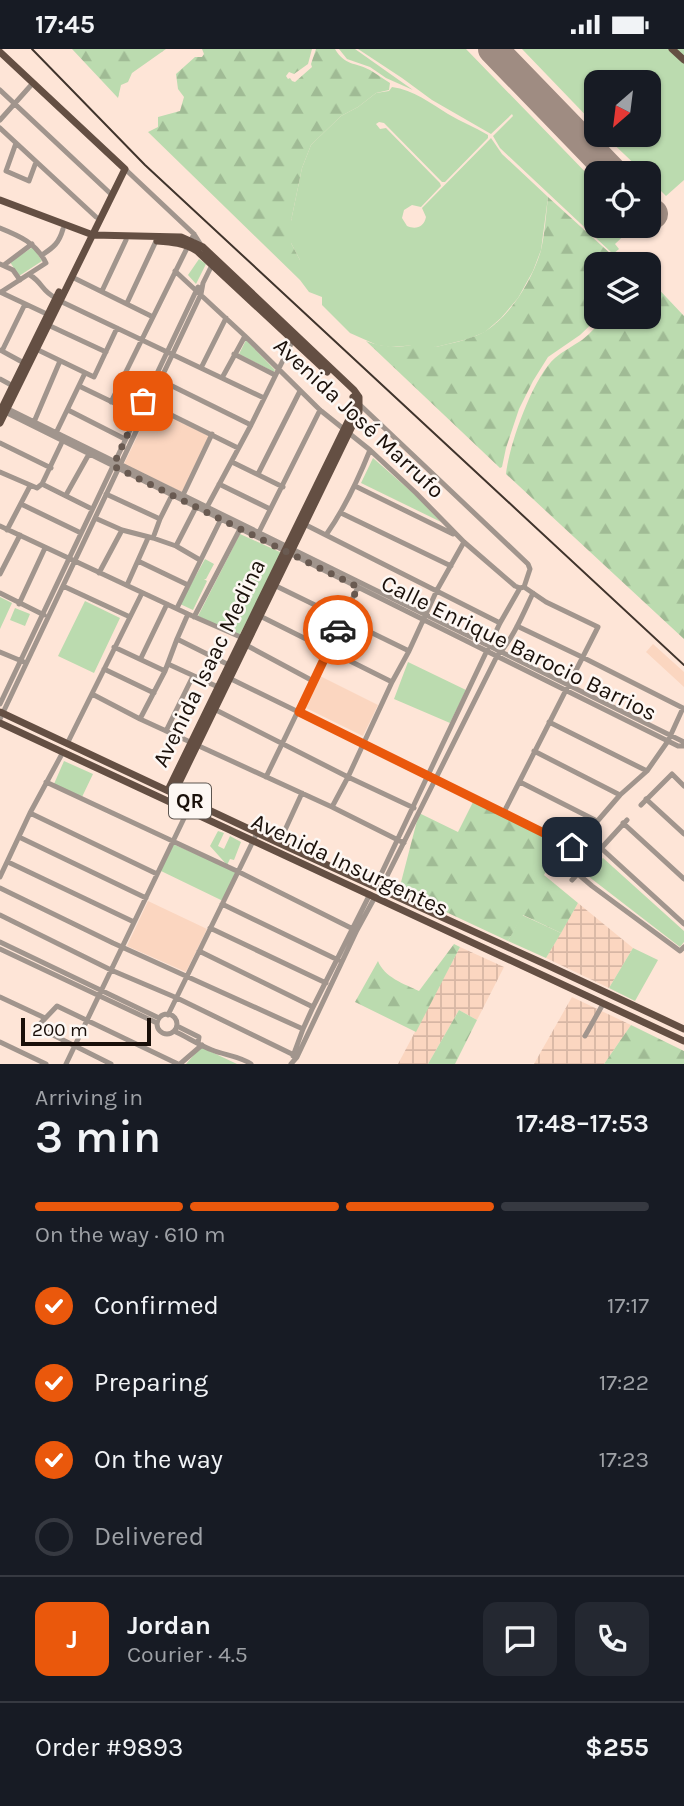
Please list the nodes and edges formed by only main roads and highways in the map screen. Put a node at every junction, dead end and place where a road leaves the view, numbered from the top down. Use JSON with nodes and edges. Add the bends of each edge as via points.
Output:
{"nodes":[{"id":1,"x":672,"y":49,"type":"edge"},
{"id":2,"x":0,"y":52,"type":"edge"},
{"id":3,"x":684,"y":60,"type":"edge"},
{"id":4,"x":111,"y":194,"type":"junction"},
{"id":5,"x":0,"y":203,"type":"edge"},
{"id":6,"x":89,"y":237,"type":"junction"},
{"id":7,"x":158,"y":239,"type":"junction"},
{"id":8,"x":191,"y":240,"type":"junction"},
{"id":9,"x":214,"y":262,"type":"junction"},
{"id":10,"x":58,"y":299,"type":"junction"},
{"id":11,"x":50,"y":316,"type":"junction"},
{"id":12,"x":2,"y":409,"type":"edge"},
{"id":13,"x":0,"y":423,"type":"edge"},
{"id":14,"x":288,"y":550,"type":"junction"},
{"id":15,"x":245,"y":641,"type":"junction"},
{"id":16,"x":1,"y":717,"type":"edge"},
{"id":17,"x":194,"y":744,"type":"junction"},
{"id":18,"x":126,"y":771,"type":"junction"},
{"id":19,"x":122,"y":780,"type":"junction"},
{"id":20,"x":171,"y":792,"type":"junction"},
{"id":21,"x":420,"y":907,"type":"junction"},
{"id":22,"x":416,"y":916,"type":"junction"},
{"id":23,"x":474,"y":932,"type":"junction"},
{"id":24,"x":470,"y":941,"type":"junction"},
{"id":25,"x":633,"y":1005,"type":"junction"},
{"id":26,"x":628,"y":1015,"type":"junction"},
{"id":27,"x":684,"y":1029,"type":"edge"},
{"id":28,"x":684,"y":1041,"type":"edge"}],
"edges":[{"from":1,"to":3,"type":"main road"},
{"from":2,"to":4,"type":"main road","via":[[124,167]]},
{"from":4,"to":6,"type":"main road"},
{"from":4,"to":6,"type":"main road"},
{"from":5,"to":6,"type":"main road"},
{"from":5,"to":6,"type":"main road"},
{"from":6,"to":7,"type":"main road"},
{"from":6,"to":7,"type":"main road"},
{"from":6,"to":10,"type":"main road"},
{"from":6,"to":10,"type":"main road"},
{"from":7,"to":8,"type":"main road"},
{"from":8,"to":9,"type":"main road"},
{"from":8,"to":9,"type":"main road","via":[[197,251]]},
{"from":9,"to":14,"type":"main road","name":"Avenida Isaac Medina","via":[[359,397],[359,412]]},
{"from":10,"to":11,"type":"main road"},
{"from":11,"to":12,"type":"main road"},
{"from":11,"to":12,"type":"main road"},
{"from":12,"to":13,"type":"main road"},
{"from":14,"to":15,"type":"main road","name":"Avenida Isaac Medina"},
{"from":14,"to":15,"type":"main road","name":"Avenida Isaac Medina"},
{"from":15,"to":17,"type":"main road","name":"Avenida Isaac Medina"},
{"from":15,"to":17,"type":"main road","name":"Avenida Isaac Medina","via":[[218,687]]},
{"from":16,"to":18,"type":"main road","name":"Avenida Insurgentes","number":"QR"},
{"from":16,"to":19,"type":"main road","name":"Avenida Insurgentes","number":"QR"},
{"from":17,"to":20,"type":"main road","name":"Avenida Isaac Medina"},
{"from":18,"to":19,"type":"main road"},
{"from":18,"to":20,"type":"main road","name":"Avenida Insurgentes","number":"QR"},
{"from":19,"to":22,"type":"main road","name":"Avenida Insurgentes","number":"QR"},
{"from":20,"to":21,"type":"main road","name":"Avenida Insurgentes","number":"QR"},
{"from":21,"to":22,"type":"main road"},
{"from":21,"to":23,"type":"main road","name":"Avenida Insurgentes","number":"QR"},
{"from":22,"to":24,"type":"main road","name":"Avenida Insurgentes","number":"QR"},
{"from":23,"to":24,"type":"main road"},
{"from":23,"to":25,"type":"main road","name":"Avenida Insurgentes","number":"QR"},
{"from":24,"to":26,"type":"main road","name":"Avenida Insurgentes","number":"QR"},
{"from":25,"to":26,"type":"main road"},
{"from":25,"to":27,"type":"main road","name":"Avenida Insurgentes","number":"QR"},
{"from":26,"to":28,"type":"main road","name":"Avenida Insurgentes","number":"QR"}]}
